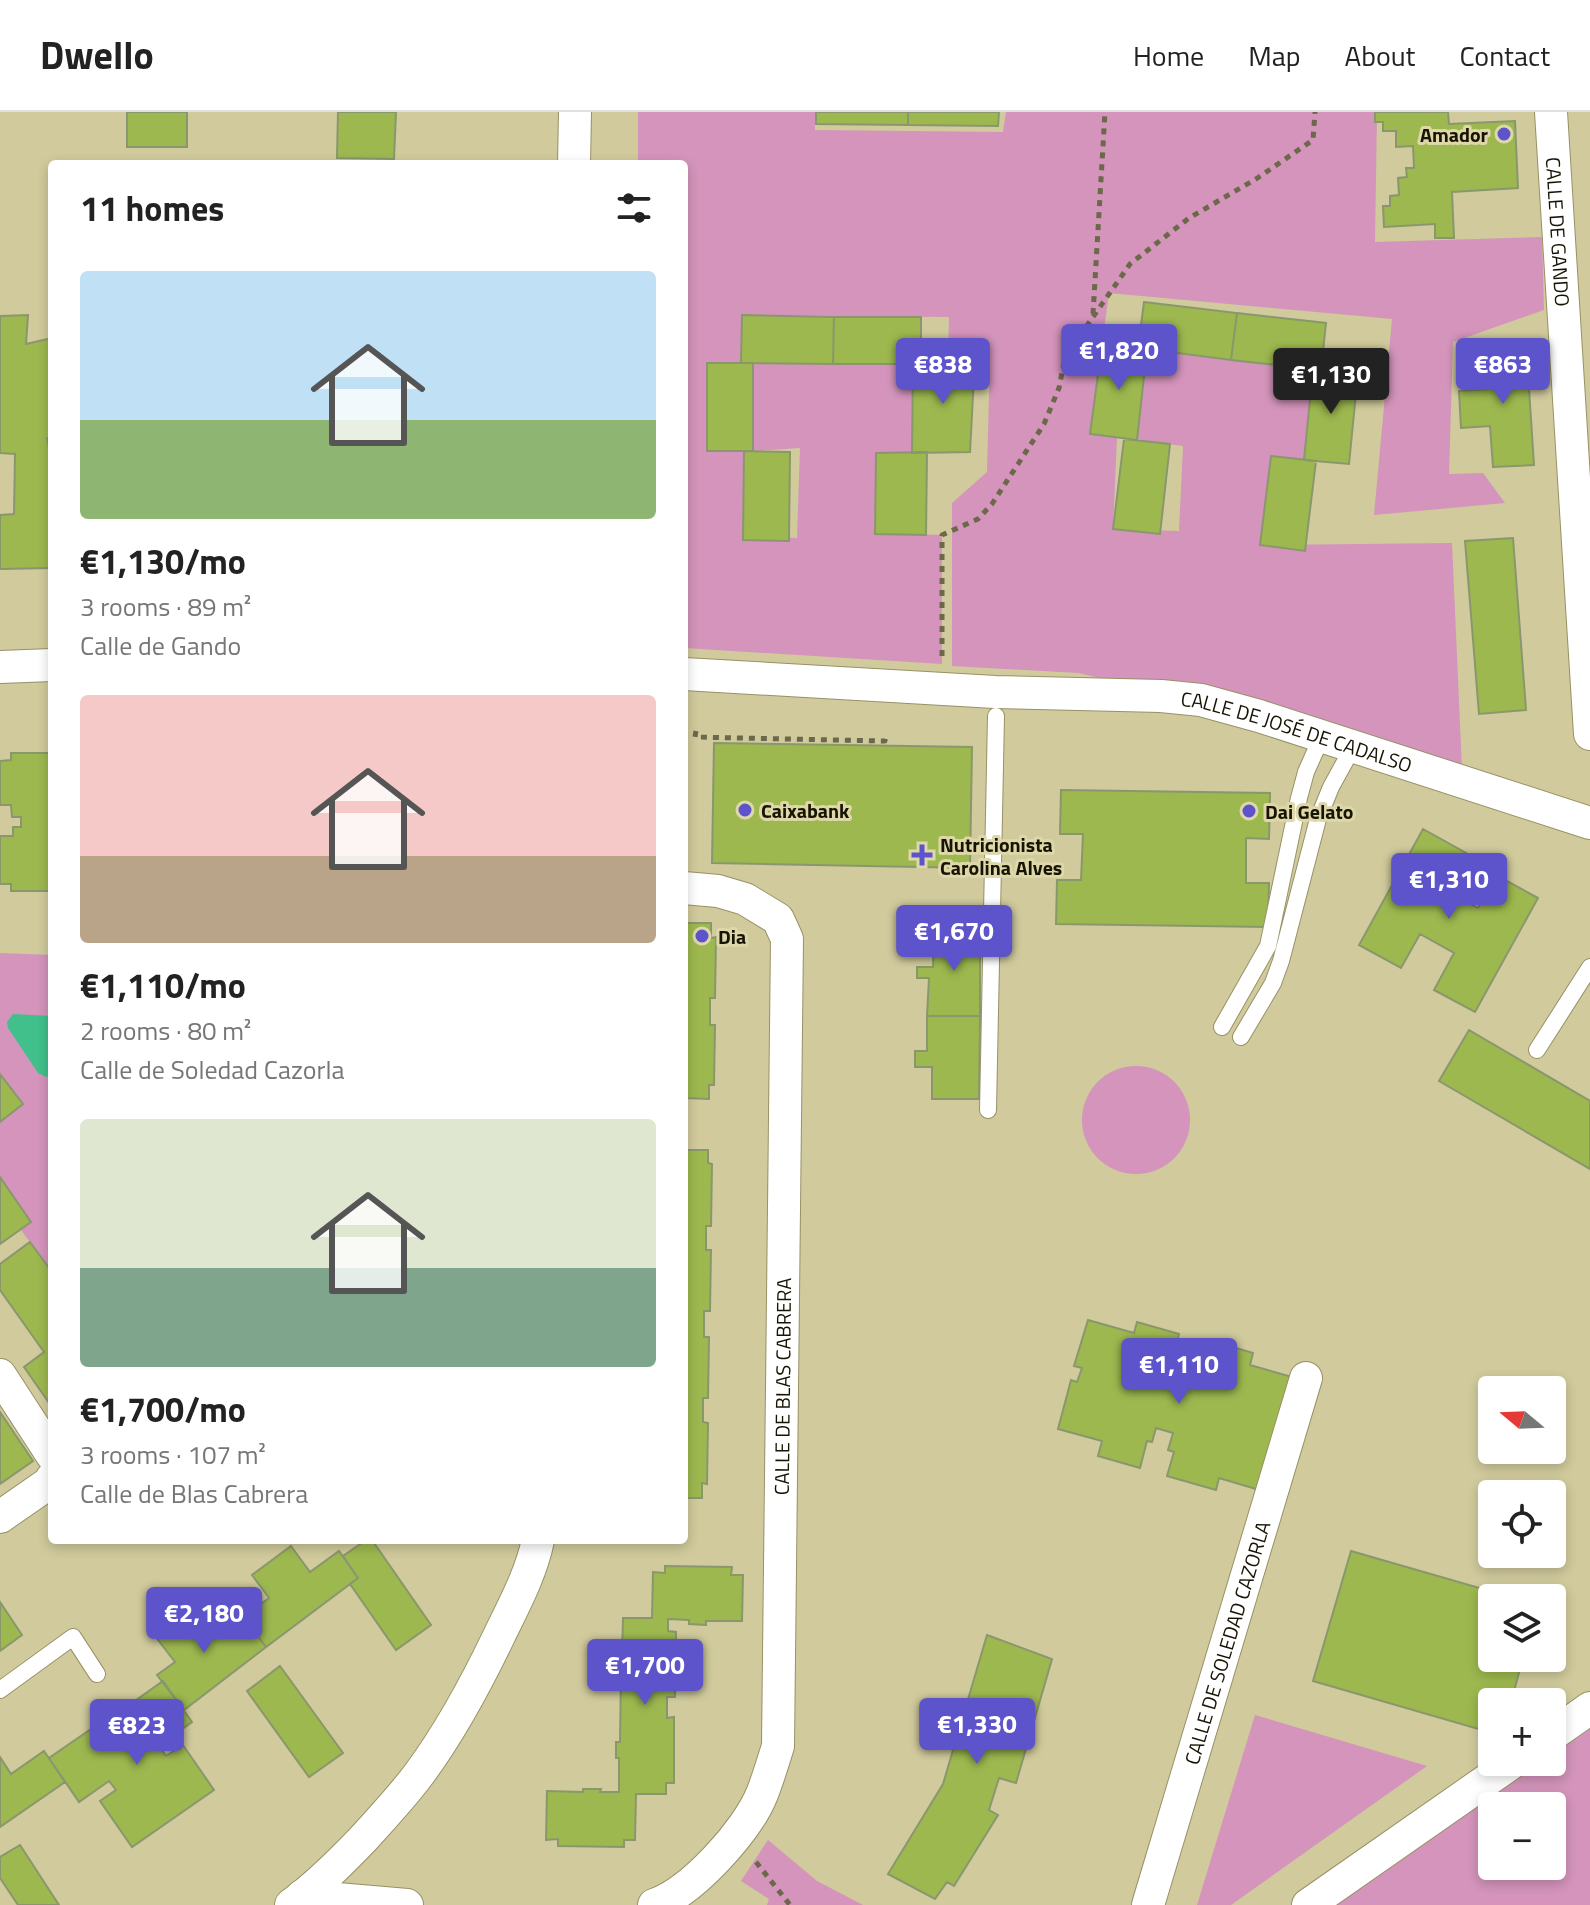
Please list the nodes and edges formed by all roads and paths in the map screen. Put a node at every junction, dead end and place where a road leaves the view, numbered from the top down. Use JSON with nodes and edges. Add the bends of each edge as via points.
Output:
{"nodes":[{"id":1,"x":575,"y":112,"type":"edge"},
{"id":2,"x":1105,"y":112,"type":"edge"},
{"id":3,"x":1315,"y":112,"type":"edge"},
{"id":4,"x":1551,"y":112,"type":"edge"},
{"id":5,"x":574,"y":160,"type":"edge"},
{"id":6,"x":1093,"y":315,"type":"junction"},
{"id":7,"x":48,"y":665,"type":"edge"},
{"id":8,"x":0,"y":667,"type":"edge"},
{"id":9,"x":688,"y":674,"type":"edge"},
{"id":10,"x":941,"y":689,"type":"junction"},
{"id":11,"x":996,"y":704,"type":"junction"},
{"id":12,"x":696,"y":731,"type":"dead end"},
{"id":13,"x":1590,"y":734,"type":"edge"},
{"id":14,"x":885,"y":735,"type":"dead end"},
{"id":15,"x":1322,"y":736,"type":"junction"},
{"id":16,"x":1353,"y":747,"type":"junction"},
{"id":17,"x":1590,"y":823,"type":"edge"},
{"id":18,"x":688,"y":888,"type":"edge"},
{"id":19,"x":1590,"y":967,"type":"edge"},
{"id":20,"x":1222,"y":1027,"type":"dead end"},
{"id":21,"x":1241,"y":1037,"type":"dead end"},
{"id":22,"x":1537,"y":1050,"type":"dead end"},
{"id":23,"x":988,"y":1110,"type":"dead end"},
{"id":24,"x":0,"y":1375,"type":"edge"},
{"id":25,"x":1306,"y":1378,"type":"dead end"},
{"id":26,"x":48,"y":1449,"type":"edge"},
{"id":27,"x":48,"y":1484,"type":"edge"},
{"id":28,"x":0,"y":1517,"type":"edge"},
{"id":29,"x":537,"y":1544,"type":"edge"},
{"id":30,"x":97,"y":1674,"type":"dead end"},
{"id":31,"x":0,"y":1690,"type":"edge"},
{"id":32,"x":1590,"y":1708,"type":"edge"},
{"id":33,"x":1566,"y":1725,"type":"edge"},
{"id":34,"x":1493,"y":1776,"type":"edge"},
{"id":35,"x":751,"y":1857,"type":"dead end"},
{"id":36,"x":296,"y":1901,"type":"edge"},
{"id":37,"x":407,"y":1905,"type":"edge"},
{"id":38,"x":654,"y":1905,"type":"edge"},
{"id":39,"x":790,"y":1905,"type":"edge"},
{"id":40,"x":1148,"y":1905,"type":"edge"},
{"id":41,"x":1308,"y":1905,"type":"edge"}],
"edges":[{"from":1,"to":5,"type":"street"},
{"from":2,"to":6,"type":"path"},
{"from":3,"to":6,"type":"path","via":[[1313,140],[1189,218],[1130,264]]},
{"from":4,"to":13,"type":"street","name":"CALLE DE GANDO"},
{"from":6,"to":10,"type":"path","via":[[1065,357],[1044,424],[992,504],[978,519],[942,535]]},
{"from":7,"to":8,"type":"street"},
{"from":9,"to":10,"type":"street","name":"CALLE DE JOSÉ DE CADALSO"},
{"from":10,"to":11,"type":"street","name":"CALLE DE JOSÉ DE CADALSO"},
{"from":11,"to":15,"type":"street","name":"CALLE DE JOSÉ DE CADALSO","via":[[1192,699]]},
{"from":11,"to":23,"type":"lane"},
{"from":12,"to":14,"type":"path","via":[[695,737],[869,741],[885,741]]},
{"from":15,"to":16,"type":"street","name":"CALLE DE JOSÉ DE CADALSO"},
{"from":15,"to":20,"type":"lane","via":[[1299,798],[1268,946]]},
{"from":16,"to":17,"type":"street","name":"CALLE DE JOSÉ DE CADALSO"},
{"from":16,"to":21,"type":"lane","via":[[1318,819],[1273,983]]},
{"from":18,"to":38,"type":"street","name":"CALLE DE BLAS CABRERA","via":[[745,899],[778,919],[787,939],[778,1746],[761,1797],[732,1842],[687,1886]]},
{"from":19,"to":22,"type":"lane"},
{"from":24,"to":26,"type":"street"},
{"from":25,"to":40,"type":"street","name":"CALLE DE SOLEDAD CAZORLA"},
{"from":27,"to":28,"type":"street"},
{"from":29,"to":36,"type":"street","via":[[475,1685],[418,1776],[345,1858]]},
{"from":30,"to":31,"type":"lane","via":[[73,1637]]},
{"from":32,"to":33,"type":"street"},
{"from":34,"to":41,"type":"street"},
{"from":35,"to":39,"type":"path"},
{"from":36,"to":37,"type":"street"}]}
